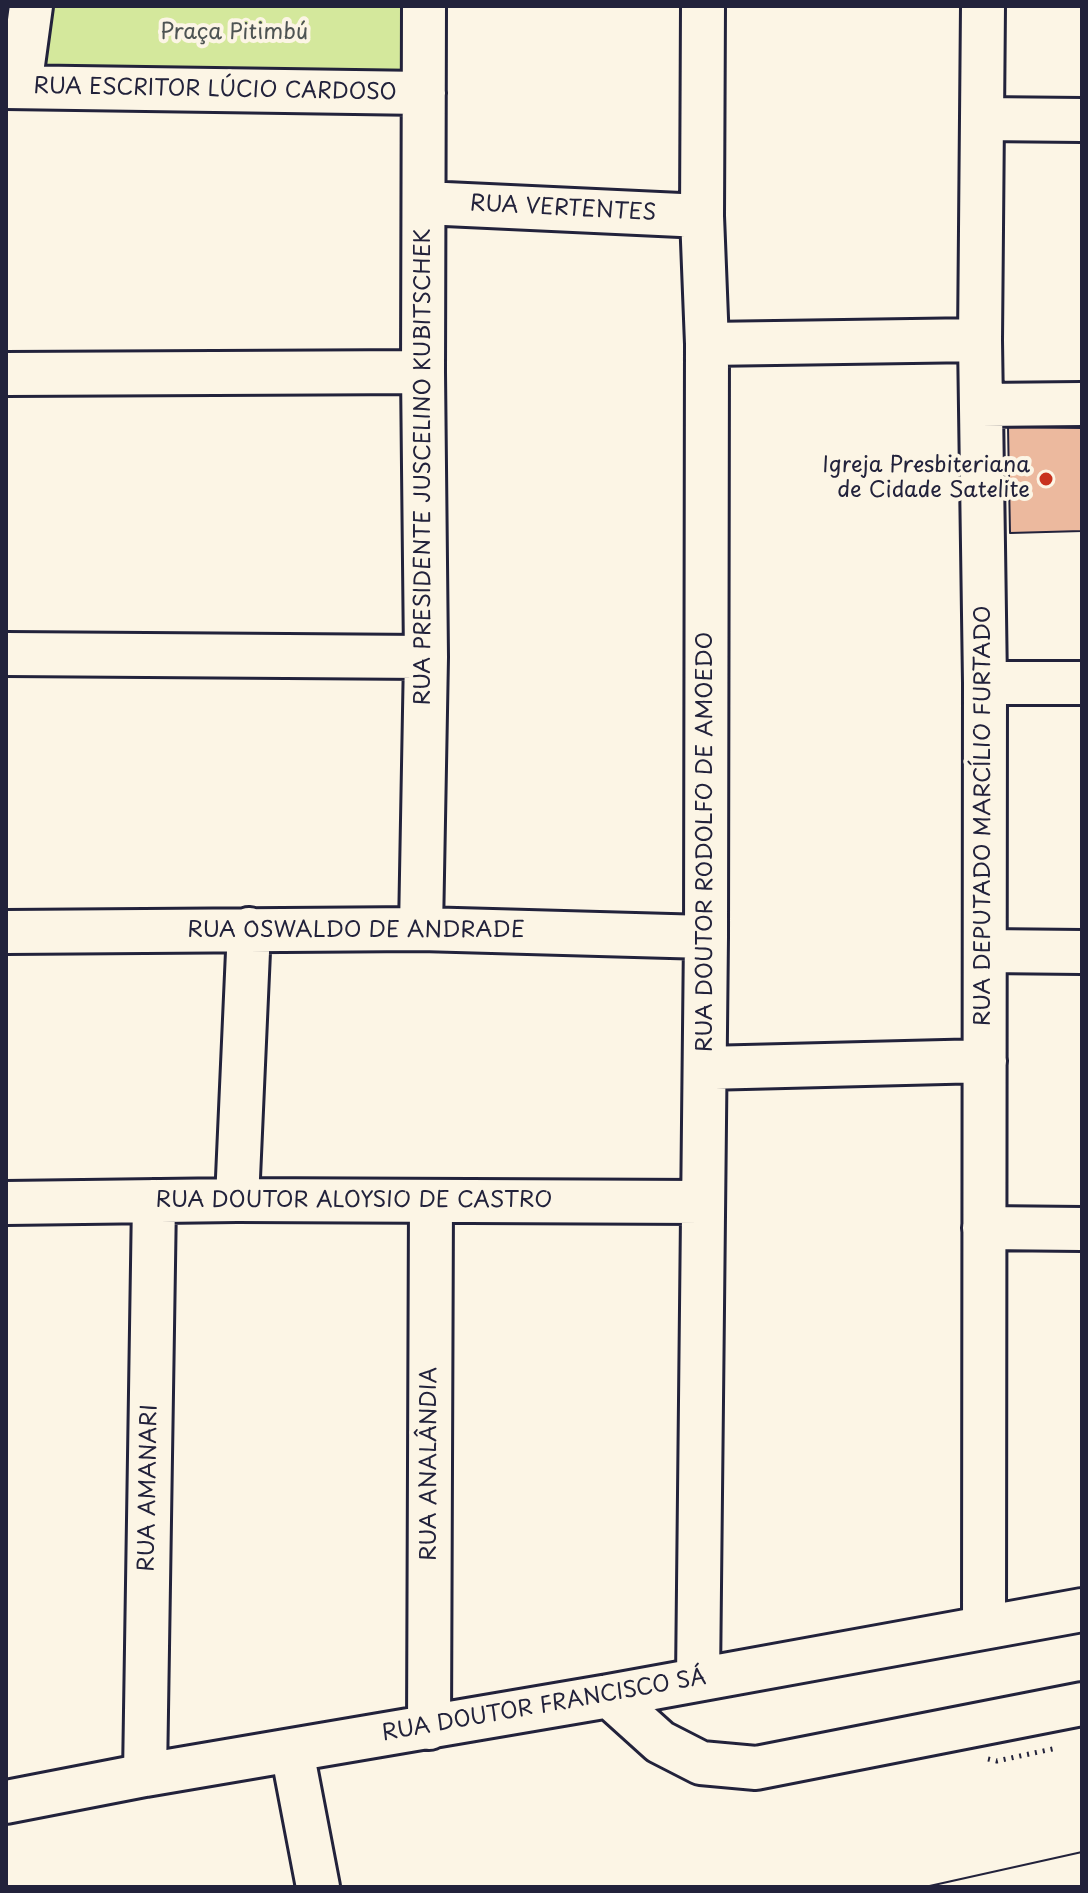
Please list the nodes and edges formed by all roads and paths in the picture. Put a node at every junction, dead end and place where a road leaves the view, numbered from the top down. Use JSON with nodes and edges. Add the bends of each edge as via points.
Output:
{"nodes":[{"id":1,"x":31,"y":6,"type":"edge"},
{"id":2,"x":424,"y":6,"type":"edge"},
{"id":3,"x":703,"y":6,"type":"edge"},
{"id":4,"x":983,"y":6,"type":"edge"},
{"id":5,"x":13,"y":87,"type":"edge"},
{"id":6,"x":424,"y":93,"type":"junction"},
{"id":7,"x":982,"y":119,"type":"junction"},
{"id":8,"x":1082,"y":120,"type":"edge"},
{"id":9,"x":424,"y":203,"type":"junction"},
{"id":10,"x":702,"y":216,"type":"junction"},
{"id":11,"x":980,"y":340,"type":"junction"},
{"id":12,"x":707,"y":344,"type":"junction"},
{"id":13,"x":423,"y":372,"type":"junction"},
{"id":14,"x":6,"y":374,"type":"edge"},
{"id":15,"x":1082,"y":404,"type":"edge"},
{"id":16,"x":981,"y":405,"type":"junction"},
{"id":17,"x":6,"y":654,"type":"edge"},
{"id":18,"x":426,"y":657,"type":"junction"},
{"id":19,"x":985,"y":683,"type":"junction"},
{"id":20,"x":1082,"y":683,"type":"edge"},
{"id":21,"x":249,"y":929,"type":"junction"},
{"id":22,"x":421,"y":929,"type":"junction"},
{"id":23,"x":6,"y":932,"type":"edge"},
{"id":24,"x":706,"y":937,"type":"junction"},
{"id":25,"x":985,"y":951,"type":"junction"},
{"id":26,"x":1082,"y":952,"type":"edge"},
{"id":27,"x":985,"y":1061,"type":"junction"},
{"id":28,"x":705,"y":1068,"type":"junction"},
{"id":29,"x":237,"y":1200,"type":"junction"},
{"id":30,"x":154,"y":1201,"type":"junction"},
{"id":31,"x":431,"y":1201,"type":"junction"},
{"id":32,"x":702,"y":1202,"type":"junction"},
{"id":33,"x":6,"y":1203,"type":"edge"},
{"id":34,"x":984,"y":1228,"type":"junction"},
{"id":35,"x":1082,"y":1229,"type":"edge"},
{"id":36,"x":1082,"y":1610,"type":"edge"},
{"id":37,"x":984,"y":1626,"type":"junction"},
{"id":38,"x":698,"y":1679,"type":"junction"},
{"id":39,"x":609,"y":1696,"type":"junction"},
{"id":40,"x":1082,"y":1704,"type":"edge"},
{"id":41,"x":429,"y":1728,"type":"junction"},
{"id":42,"x":292,"y":1751,"type":"junction"},
{"id":43,"x":145,"y":1775,"type":"junction"},
{"id":44,"x":6,"y":1802,"type":"edge"},
{"id":45,"x":318,"y":1887,"type":"edge"}],
"edges":[{"from":1,"to":5,"type":"street"},
{"from":2,"to":6,"type":"street","name":"RUA PRESIDENTE JUSCELINO KUBITSCHEK"},
{"from":3,"to":10,"type":"street","name":"RUA DOUTOR RODOLFO DE AMOEDO"},
{"from":4,"to":7,"type":"street","name":"RUA DEPUTADO MARCÍLIO FURTADO"},
{"from":5,"to":6,"type":"street","name":"RUA ESCRITOR LÚCIO CARDOSO"},
{"from":6,"to":9,"type":"street","name":"RUA PRESIDENTE JUSCELINO KUBITSCHEK"},
{"from":7,"to":8,"type":"street"},
{"from":7,"to":11,"type":"street","name":"RUA DEPUTADO MARCÍLIO FURTADO"},
{"from":9,"to":10,"type":"street","name":"RUA VERTENTES"},
{"from":9,"to":13,"type":"street","name":"RUA PRESIDENTE JUSCELINO KUBITSCHEK"},
{"from":10,"to":12,"type":"street","name":"RUA DOUTOR RODOLFO DE AMOEDO"},
{"from":11,"to":12,"type":"street"},
{"from":11,"to":16,"type":"street","name":"RUA DEPUTADO MARCÍLIO FURTADO"},
{"from":12,"to":24,"type":"street","name":"RUA DOUTOR RODOLFO DE AMOEDO"},
{"from":13,"to":14,"type":"street"},
{"from":13,"to":18,"type":"street","name":"RUA PRESIDENTE JUSCELINO KUBITSCHEK"},
{"from":15,"to":16,"type":"street"},
{"from":16,"to":19,"type":"street","name":"RUA DEPUTADO MARCÍLIO FURTADO"},
{"from":17,"to":18,"type":"street"},
{"from":18,"to":22,"type":"street","name":"RUA PRESIDENTE JUSCELINO KUBITSCHEK"},
{"from":19,"to":20,"type":"street"},
{"from":19,"to":25,"type":"street","name":"RUA DEPUTADO MARCÍLIO FURTADO"},
{"from":21,"to":22,"type":"street","name":"RUA OSWALDO DE ANDRADE"},
{"from":21,"to":23,"type":"street","name":"RUA OSWALDO DE ANDRADE"},
{"from":21,"to":29,"type":"street"},
{"from":22,"to":24,"type":"street","name":"RUA OSWALDO DE ANDRADE"},
{"from":24,"to":28,"type":"street","name":"RUA DOUTOR RODOLFO DE AMOEDO"},
{"from":25,"to":26,"type":"street"},
{"from":25,"to":27,"type":"street","name":"RUA DEPUTADO MARCÍLIO FURTADO"},
{"from":27,"to":28,"type":"street"},
{"from":27,"to":34,"type":"street","name":"RUA DEPUTADO MARCÍLIO FURTADO"},
{"from":28,"to":32,"type":"street","name":"RUA DOUTOR RODOLFO DE AMOEDO"},
{"from":29,"to":30,"type":"street","name":"RUA DOUTOR ALOYSIO DE CASTRO"},
{"from":29,"to":31,"type":"street","name":"RUA DOUTOR ALOYSIO DE CASTRO"},
{"from":30,"to":33,"type":"street","name":"RUA DOUTOR ALOYSIO DE CASTRO"},
{"from":30,"to":43,"type":"street","name":"RUA AMANARI"},
{"from":31,"to":32,"type":"street","name":"RUA DOUTOR ALOYSIO DE CASTRO"},
{"from":31,"to":41,"type":"street","name":"RUA ANALÂNDIA"},
{"from":32,"to":38,"type":"street","name":"RUA DOUTOR RODOLFO DE AMOEDO"},
{"from":34,"to":35,"type":"street"},
{"from":34,"to":37,"type":"street","name":"RUA DEPUTADO MARCÍLIO FURTADO"},
{"from":36,"to":37,"type":"street","name":"RUA DOUTOR FRANCISCO SÁ"},
{"from":37,"to":38,"type":"street","name":"RUA DOUTOR FRANCISCO SÁ"},
{"from":38,"to":39,"type":"street","name":"RUA DOUTOR FRANCISCO SÁ"},
{"from":39,"to":40,"type":"street","via":[[660,1742],[701,1763],[756,1768]]},
{"from":39,"to":41,"type":"street","name":"RUA DOUTOR FRANCISCO SÁ"},
{"from":41,"to":42,"type":"street","name":"RUA DOUTOR FRANCISCO SÁ"},
{"from":42,"to":43,"type":"street","name":"RUA DOUTOR FRANCISCO SÁ"},
{"from":42,"to":45,"type":"street"},
{"from":43,"to":44,"type":"street","name":"RUA DOUTOR FRANCISCO SÁ"}]}
